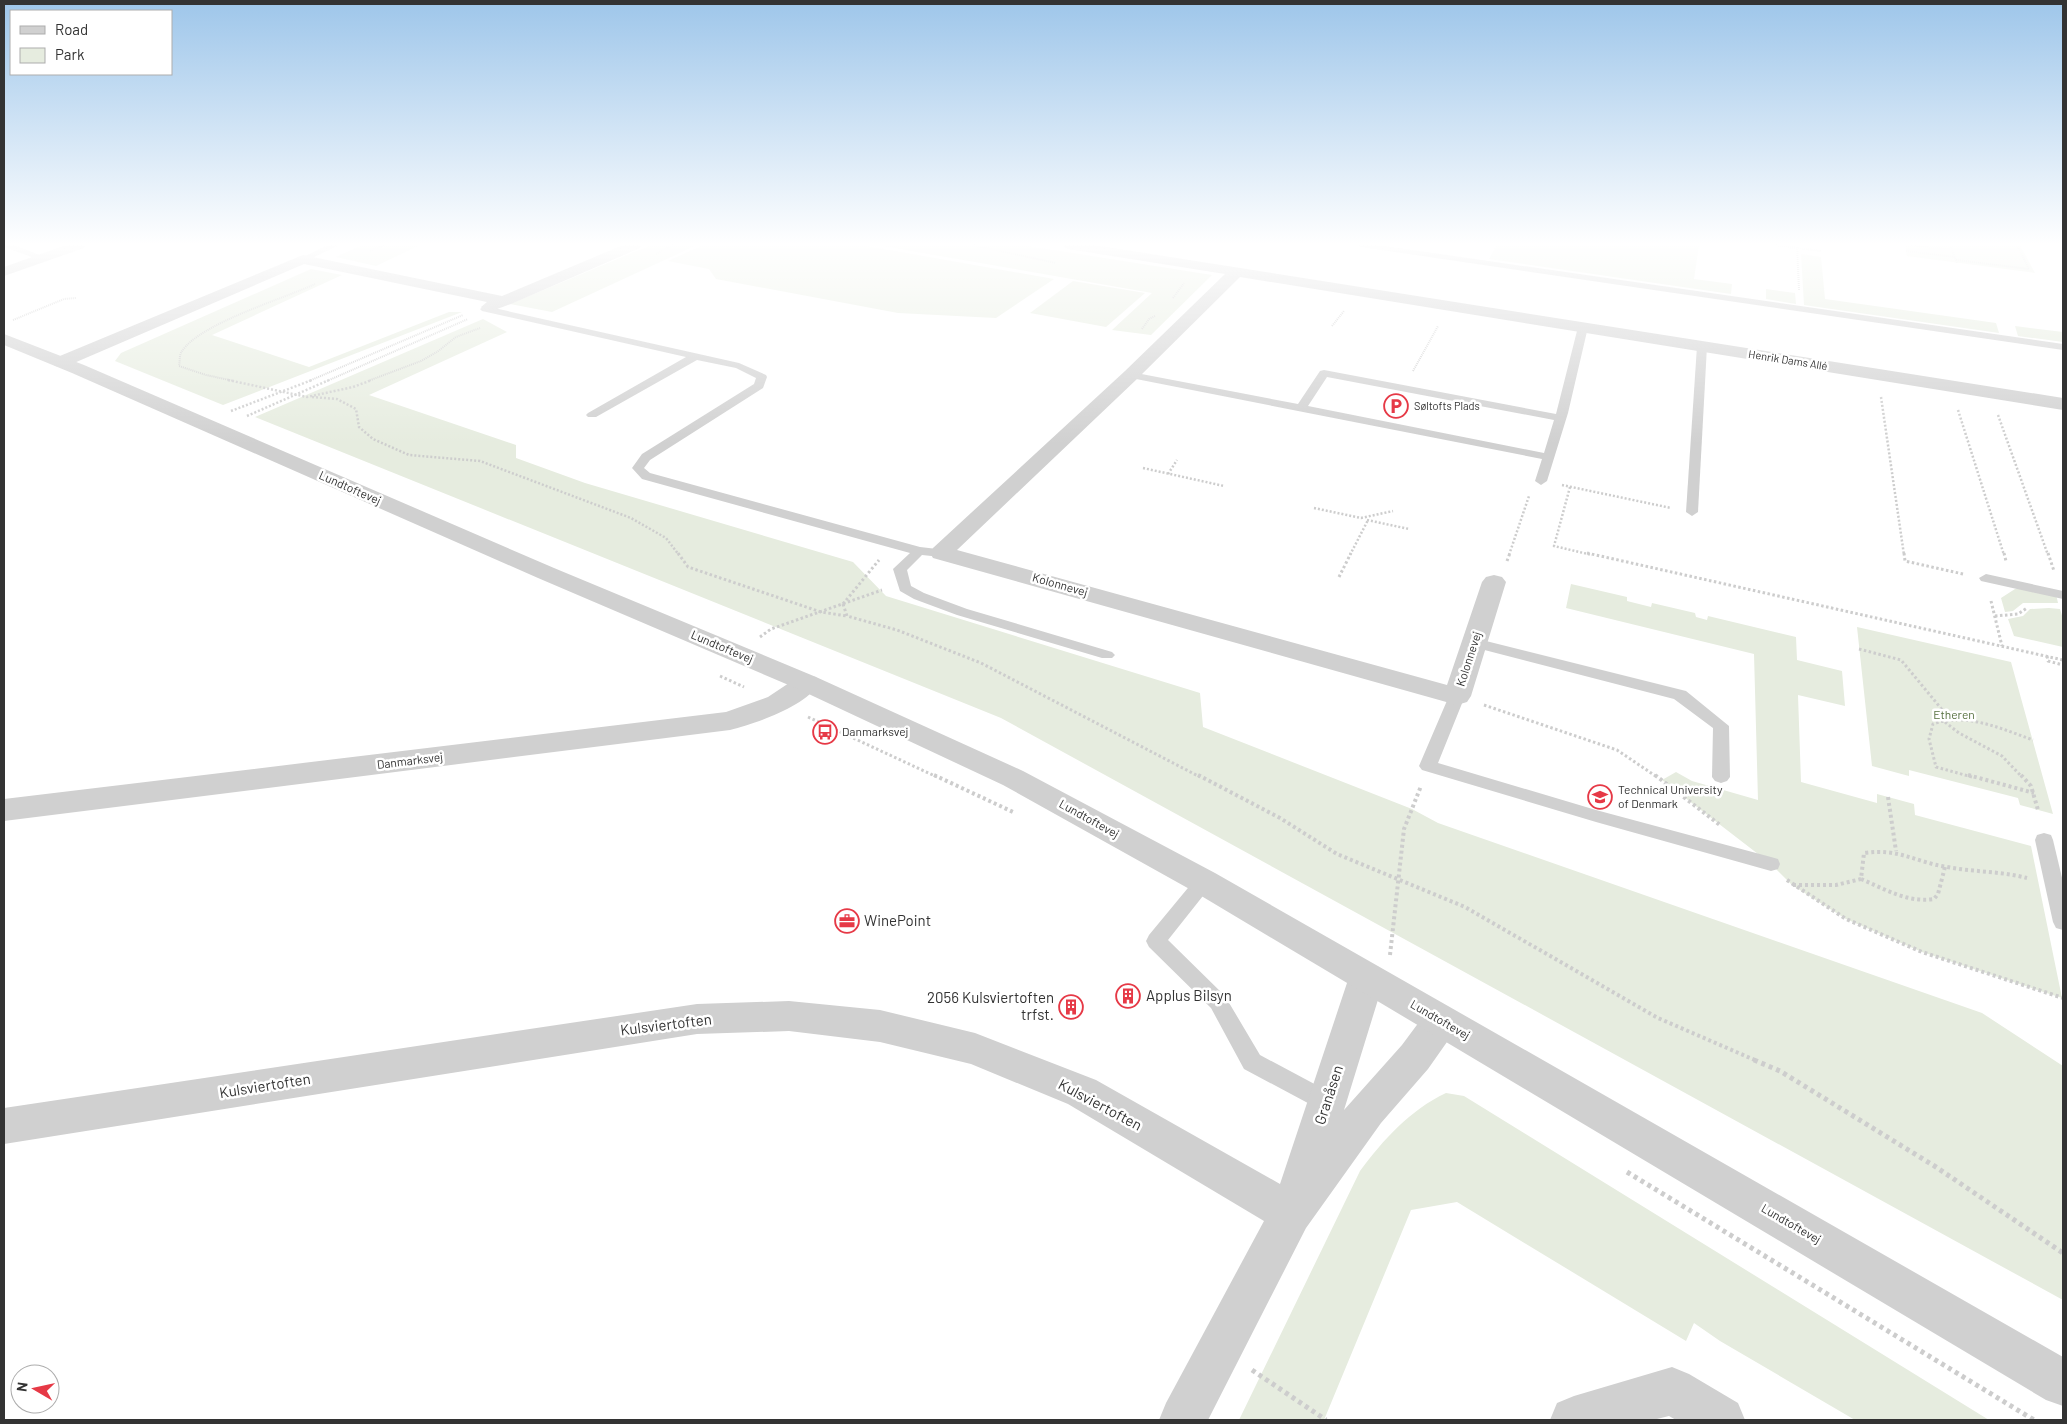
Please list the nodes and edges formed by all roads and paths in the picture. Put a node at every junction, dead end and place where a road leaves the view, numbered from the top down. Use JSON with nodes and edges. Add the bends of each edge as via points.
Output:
{"nodes":[{"id":1,"x":33,"y":311,"type":"edge"},
{"id":2,"x":180,"y":311,"type":"edge"},
{"id":3,"x":250,"y":311,"type":"edge"},
{"id":4,"x":474,"y":311,"type":"edge"},
{"id":5,"x":483,"y":311,"type":"edge"},
{"id":6,"x":496,"y":311,"type":"edge"},
{"id":7,"x":1196,"y":311,"type":"edge"},
{"id":8,"x":1447,"y":311,"type":"edge"},
{"id":9,"x":1485,"y":311,"type":"edge"},
{"id":10,"x":1823,"y":311,"type":"edge"},
{"id":11,"x":512,"y":315,"type":"junction"},
{"id":12,"x":1157,"y":315,"type":"dead end"},
{"id":13,"x":12,"y":320,"type":"dead end"},
{"id":14,"x":1583,"y":327,"type":"junction"},
{"id":15,"x":4,"y":339,"type":"edge"},
{"id":16,"x":1166,"y":341,"type":"junction"},
{"id":17,"x":1702,"y":346,"type":"junction"},
{"id":18,"x":2063,"y":347,"type":"edge"},
{"id":19,"x":696,"y":356,"type":"junction"},
{"id":20,"x":61,"y":362,"type":"junction"},
{"id":21,"x":1131,"y":375,"type":"junction"},
{"id":22,"x":1410,"y":376,"type":"dead end"},
{"id":23,"x":1880,"y":390,"type":"dead end"},
{"id":24,"x":284,"y":392,"type":"junction"},
{"id":25,"x":295,"y":394,"type":"junction"},
{"id":26,"x":307,"y":397,"type":"junction"},
{"id":27,"x":1956,"y":402,"type":"dead end"},
{"id":28,"x":2063,"y":404,"type":"edge"},
{"id":29,"x":1301,"y":408,"type":"junction"},
{"id":30,"x":1995,"y":409,"type":"dead end"},
{"id":31,"x":592,"y":415,"type":"dead end"},
{"id":32,"x":1560,"y":418,"type":"junction"},
{"id":33,"x":207,"y":426,"type":"junction"},
{"id":34,"x":1548,"y":457,"type":"junction"},
{"id":35,"x":1177,"y":460,"type":"dead end"},
{"id":36,"x":1143,"y":468,"type":"dead end"},
{"id":37,"x":1168,"y":474,"type":"junction"},
{"id":38,"x":1541,"y":481,"type":"junction"},
{"id":39,"x":1224,"y":486,"type":"dead end"},
{"id":40,"x":1570,"y":487,"type":"junction"},
{"id":41,"x":1314,"y":508,"type":"dead end"},
{"id":42,"x":1393,"y":510,"type":"dead end"},
{"id":43,"x":1692,"y":512,"type":"joint"},
{"id":44,"x":1361,"y":518,"type":"junction"},
{"id":45,"x":1368,"y":520,"type":"junction"},
{"id":46,"x":1409,"y":529,"type":"dead end"},
{"id":47,"x":896,"y":544,"type":"junction"},
{"id":48,"x":930,"y":552,"type":"junction"},
{"id":49,"x":1339,"y":577,"type":"dead end"},
{"id":50,"x":1986,"y":578,"type":"junction"},
{"id":51,"x":1494,"y":582,"type":"joint"},
{"id":52,"x":903,"y":583,"type":"junction"},
{"id":53,"x":2014,"y":584,"type":"junction"},
{"id":54,"x":2063,"y":595,"type":"edge"},
{"id":55,"x":843,"y":604,"type":"junction"},
{"id":56,"x":821,"y":612,"type":"junction"},
{"id":57,"x":848,"y":616,"type":"junction"},
{"id":58,"x":1474,"y":644,"type":"junction"},
{"id":59,"x":2002,"y":646,"type":"junction"},
{"id":60,"x":1859,"y":649,"type":"dead end"},
{"id":61,"x":738,"y":654,"type":"junction"},
{"id":62,"x":1107,"y":655,"type":"dead end"},
{"id":63,"x":2047,"y":656,"type":"junction"},
{"id":64,"x":2063,"y":660,"type":"edge"},
{"id":65,"x":2063,"y":665,"type":"edge"},
{"id":66,"x":807,"y":683,"type":"junction"},
{"id":67,"x":1457,"y":696,"type":"junction"},
{"id":68,"x":1941,"y":719,"type":"junction"},
{"id":69,"x":1950,"y":719,"type":"junction"},
{"id":70,"x":2033,"y":740,"type":"dead end"},
{"id":71,"x":1428,"y":766,"type":"junction"},
{"id":72,"x":1721,"y":777,"type":"dead end"},
{"id":73,"x":2034,"y":793,"type":"junction"},
{"id":74,"x":1888,"y":797,"type":"dead end"},
{"id":75,"x":4,"y":810,"type":"edge"},
{"id":76,"x":2038,"y":810,"type":"dead end"},
{"id":77,"x":2044,"y":840,"type":"dead end"},
{"id":78,"x":1896,"y":851,"type":"junction"},
{"id":79,"x":1771,"y":864,"type":"dead end"},
{"id":80,"x":1945,"y":867,"type":"junction"},
{"id":81,"x":1861,"y":878,"type":"junction"},
{"id":82,"x":1399,"y":880,"type":"junction"},
{"id":83,"x":1204,"y":882,"type":"junction"},
{"id":84,"x":1792,"y":885,"type":"dead end"},
{"id":85,"x":2055,"y":886,"type":"junction"},
{"id":86,"x":2063,"y":922,"type":"edge"},
{"id":87,"x":1379,"y":965,"type":"junction"},
{"id":88,"x":1441,"y":1020,"type":"junction"},
{"id":89,"x":1326,"y":1102,"type":"junction"},
{"id":90,"x":4,"y":1126,"type":"edge"},
{"id":91,"x":1625,"y":1171,"type":"dead end"},
{"id":92,"x":1291,"y":1213,"type":"junction"},
{"id":93,"x":2063,"y":1253,"type":"edge"},
{"id":94,"x":1221,"y":1349,"type":"junction"},
{"id":95,"x":2063,"y":1383,"type":"edge"},
{"id":96,"x":1183,"y":1420,"type":"edge"},
{"id":97,"x":1326,"y":1420,"type":"edge"},
{"id":98,"x":1574,"y":1420,"type":"edge"},
{"id":99,"x":1721,"y":1420,"type":"edge"},
{"id":100,"x":2034,"y":1420,"type":"edge"}],
"edges":[{"from":1,"to":13,"type":"path"},
{"from":2,"to":20,"type":"street"},
{"from":3,"to":24,"type":"path","via":[[201,333],[180,352],[179,366]]},
{"from":4,"to":24,"type":"path"},
{"from":5,"to":25,"type":"path"},
{"from":6,"to":11,"type":"lane"},
{"from":7,"to":16,"type":"street"},
{"from":8,"to":22,"type":"path"},
{"from":9,"to":14,"type":"street","name":"Henrik Dams Allé"},
{"from":10,"to":18,"type":"lane"},
{"from":11,"to":19,"type":"lane"},
{"from":11,"to":26,"type":"path","via":[[456,337],[421,361],[353,387]]},
{"from":12,"to":16,"type":"path","via":[[1149,319],[1138,334]]},
{"from":14,"to":17,"type":"street","name":"Henrik Dams Allé"},
{"from":14,"to":32,"type":"lane"},
{"from":15,"to":20,"type":"street","name":"Lundtoftevej"},
{"from":16,"to":21,"type":"street"},
{"from":17,"to":28,"type":"street","name":"Henrik Dams Allé"},
{"from":17,"to":43,"type":"lane"},
{"from":19,"to":31,"type":"lane"},
{"from":19,"to":47,"type":"lane","via":[[739,366],[762,376],[759,386],[646,457],[638,468],[646,476]]},
{"from":20,"to":33,"type":"street","name":"Lundtoftevej"},
{"from":21,"to":29,"type":"lane"},
{"from":21,"to":48,"type":"street"},
{"from":23,"to":50,"type":"path","via":[[1905,562]]},
{"from":24,"to":25,"type":"path"},
{"from":24,"to":33,"type":"path"},
{"from":25,"to":26,"type":"path"},
{"from":25,"to":33,"type":"path"},
{"from":26,"to":56,"type":"path","via":[[337,399],[356,409],[359,427],[373,439],[409,455],[480,461],[631,518],[666,538],[688,567]]},
{"from":27,"to":53,"type":"path"},
{"from":29,"to":32,"type":"lane","via":[[1324,374]]},
{"from":29,"to":34,"type":"lane"},
{"from":30,"to":54,"type":"path"},
{"from":32,"to":34,"type":"lane"},
{"from":33,"to":61,"type":"street","name":"Lundtoftevej"},
{"from":34,"to":38,"type":"lane"},
{"from":35,"to":37,"type":"path"},
{"from":36,"to":37,"type":"path"},
{"from":37,"to":39,"type":"path"},
{"from":38,"to":40,"type":"path"},
{"from":38,"to":51,"type":"path","via":[[1533,483],[1501,578]]},
{"from":40,"to":43,"type":"path"},
{"from":40,"to":59,"type":"path","via":[[1554,546]]},
{"from":41,"to":44,"type":"path"},
{"from":42,"to":44,"type":"path"},
{"from":44,"to":45,"type":"path"},
{"from":45,"to":46,"type":"path"},
{"from":45,"to":49,"type":"path"},
{"from":47,"to":48,"type":"lane"},
{"from":47,"to":55,"type":"path"},
{"from":48,"to":52,"type":"lane","via":[[900,569]]},
{"from":48,"to":67,"type":"street","name":"Kolonnevej","via":[[987,564]]},
{"from":50,"to":53,"type":"lane"},
{"from":50,"to":59,"type":"path"},
{"from":51,"to":58,"type":"street","name":"Kolonnevej"},
{"from":52,"to":55,"type":"path"},
{"from":52,"to":62,"type":"lane","via":[[905,588],[919,596],[962,612]]},
{"from":53,"to":54,"type":"lane"},
{"from":55,"to":56,"type":"path"},
{"from":55,"to":57,"type":"path"},
{"from":56,"to":57,"type":"path"},
{"from":56,"to":61,"type":"path","via":[[771,629]]},
{"from":57,"to":82,"type":"path","via":[[897,630],[981,663],[1280,818],[1337,854]]},
{"from":58,"to":67,"type":"street","name":"Kolonnevej"},
{"from":58,"to":72,"type":"lane","via":[[1680,695],[1721,726]]},
{"from":59,"to":63,"type":"path"},
{"from":60,"to":69,"type":"path","via":[[1901,660]]},
{"from":61,"to":66,"type":"street","name":"Lundtoftevej"},
{"from":63,"to":64,"type":"path"},
{"from":63,"to":65,"type":"path","via":[[2048,662]]},
{"from":66,"to":75,"type":"street","name":"Danmarksvej","via":[[778,703],[730,721]]},
{"from":66,"to":83,"type":"street","name":"Lundtoftevej","via":[[1013,778]]},
{"from":67,"to":71,"type":"lane"},
{"from":68,"to":69,"type":"path"},
{"from":68,"to":73,"type":"path","via":[[1959,733],[2002,756],[2018,770]]},
{"from":68,"to":73,"type":"path","via":[[1932,724],[1929,739],[1936,767]]},
{"from":69,"to":70,"type":"path"},
{"from":71,"to":79,"type":"lane"},
{"from":71,"to":82,"type":"path","via":[[1404,830]]},
{"from":73,"to":76,"type":"path"},
{"from":74,"to":78,"type":"path"},
{"from":77,"to":85,"type":"lane"},
{"from":78,"to":80,"type":"path"},
{"from":78,"to":81,"type":"path","via":[[1864,853]]},
{"from":80,"to":81,"type":"path","via":[[1938,894],[1934,899],[1925,901],[1905,897]]},
{"from":80,"to":85,"type":"path","via":[[2014,874]]},
{"from":81,"to":84,"type":"path","via":[[1836,884]]},
{"from":82,"to":87,"type":"path"},
{"from":82,"to":93,"type":"path","via":[[1465,907],[1658,1018],[1780,1072],[1936,1166]]},
{"from":83,"to":87,"type":"street","name":"Lundtoftevej"},
{"from":83,"to":89,"type":"lane","via":[[1156,941],[1218,1002],[1252,1062]]},
{"from":85,"to":86,"type":"lane"},
{"from":87,"to":88,"type":"street","name":"Lundtoftevej"},
{"from":87,"to":89,"type":"street","name":"Granåsen"},
{"from":88,"to":92,"type":"street","name":"Granåsen","via":[[1415,1058],[1367,1110]]},
{"from":88,"to":95,"type":"street","name":"Lundtoftevej"},
{"from":89,"to":92,"type":"street","name":"Granåsen"},
{"from":90,"to":92,"type":"street","name":"Kulsviertoften","via":[[697,1019],[789,1016],[880,1026],[974,1049],[1082,1092]]},
{"from":91,"to":100,"type":"path"},
{"from":92,"to":94,"type":"street","name":"Granåsen"},
{"from":94,"to":96,"type":"street","name":"Granåsen"},
{"from":94,"to":97,"type":"path"},
{"from":98,"to":99,"type":"street","via":[[1672,1391]]}]}
